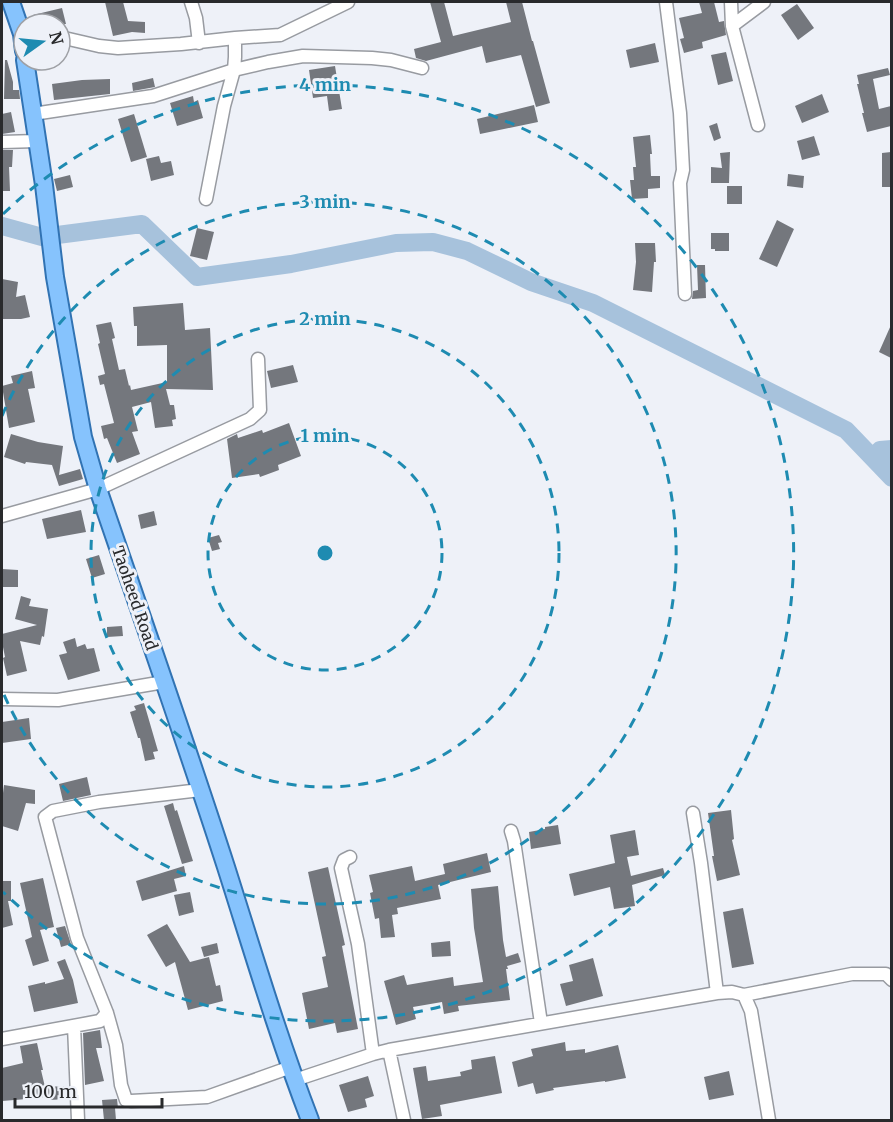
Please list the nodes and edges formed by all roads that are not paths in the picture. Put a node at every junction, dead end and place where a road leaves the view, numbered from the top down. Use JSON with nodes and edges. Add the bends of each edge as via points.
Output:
{"nodes":[{"id":1,"x":191,"y":2,"type":"edge"},
{"id":2,"x":348,"y":2,"type":"edge"},
{"id":3,"x":666,"y":2,"type":"edge"},
{"id":4,"x":731,"y":2,"type":"edge"},
{"id":5,"x":764,"y":2,"type":"edge"},
{"id":6,"x":732,"y":26,"type":"junction"},
{"id":7,"x":235,"y":38,"type":"junction"},
{"id":8,"x":72,"y":40,"type":"edge"},
{"id":9,"x":199,"y":43,"type":"junction"},
{"id":10,"x":422,"y":68,"type":"dead end"},
{"id":11,"x":234,"y":70,"type":"junction"},
{"id":12,"x":27,"y":72,"type":"edge"},
{"id":13,"x":33,"y":114,"type":"junction"},
{"id":14,"x":758,"y":125,"type":"dead end"},
{"id":15,"x":37,"y":141,"type":"junction"},
{"id":16,"x":2,"y":142,"type":"edge"},
{"id":17,"x":206,"y":199,"type":"dead end"},
{"id":18,"x":685,"y":294,"type":"dead end"},
{"id":19,"x":258,"y":359,"type":"dead end"},
{"id":20,"x":98,"y":489,"type":"junction"},
{"id":21,"x":2,"y":516,"type":"edge"},
{"id":22,"x":164,"y":682,"type":"junction"},
{"id":23,"x":2,"y":699,"type":"edge"},
{"id":24,"x":200,"y":790,"type":"junction"},
{"id":25,"x":693,"y":813,"type":"dead end"},
{"id":26,"x":511,"y":831,"type":"dead end"},
{"id":27,"x":350,"y":857,"type":"dead end"},
{"id":28,"x":891,"y":980,"type":"edge"},
{"id":29,"x":717,"y":993,"type":"junction"},
{"id":30,"x":744,"y":994,"type":"junction"},
{"id":31,"x":107,"y":1013,"type":"junction"},
{"id":32,"x":541,"y":1023,"type":"junction"},
{"id":33,"x":74,"y":1026,"type":"junction"},
{"id":34,"x":2,"y":1039,"type":"edge"},
{"id":35,"x":389,"y":1050,"type":"junction"},
{"id":36,"x":373,"y":1054,"type":"junction"},
{"id":37,"x":293,"y":1073,"type":"junction"},
{"id":38,"x":78,"y":1120,"type":"edge"},
{"id":39,"x":310,"y":1120,"type":"edge"},
{"id":40,"x":404,"y":1120,"type":"edge"},
{"id":41,"x":769,"y":1120,"type":"edge"}],
"edges":[{"from":1,"to":9,"type":"street"},
{"from":2,"to":7,"type":"street","via":[[280,35]]},
{"from":3,"to":18,"type":"street","via":[[683,170],[680,183]]},
{"from":4,"to":6,"type":"street"},
{"from":5,"to":6,"type":"street"},
{"from":6,"to":14,"type":"street"},
{"from":7,"to":9,"type":"street"},
{"from":7,"to":11,"type":"street"},
{"from":8,"to":9,"type":"street","via":[[118,48]]},
{"from":10,"to":11,"type":"street","via":[[372,57],[303,56]]},
{"from":11,"to":13,"type":"street","via":[[153,96]]},
{"from":11,"to":17,"type":"street"},
{"from":12,"to":13,"type":"main road","name":"Taoheed Road"},
{"from":13,"to":15,"type":"main road","name":"Taoheed Road"},
{"from":15,"to":16,"type":"street"},
{"from":15,"to":20,"type":"main road","name":"Taoheed Road","via":[[55,277],[84,437]]},
{"from":19,"to":20,"type":"street","via":[[260,410],[250,419]]},
{"from":20,"to":21,"type":"street"},
{"from":20,"to":22,"type":"main road","name":"Taoheed Road"},
{"from":22,"to":23,"type":"street","via":[[58,700]]},
{"from":22,"to":24,"type":"main road","name":"Taoheed Road"},
{"from":24,"to":31,"type":"street","via":[[99,802],[53,811],[45,817],[77,938]]},
{"from":24,"to":37,"type":"main road","name":"Taoheed Road"},
{"from":25,"to":29,"type":"street"},
{"from":26,"to":32,"type":"street"},
{"from":27,"to":36,"type":"street","via":[[341,868],[358,944]]},
{"from":28,"to":30,"type":"street","via":[[886,974],[852,974]]},
{"from":29,"to":30,"type":"street"},
{"from":29,"to":32,"type":"street"},
{"from":30,"to":41,"type":"street","via":[[751,1011]]},
{"from":31,"to":33,"type":"street","via":[[100,1021]]},
{"from":31,"to":37,"type":"street","via":[[126,1100],[207,1097]]},
{"from":32,"to":35,"type":"street"},
{"from":33,"to":34,"type":"street"},
{"from":33,"to":38,"type":"street"},
{"from":35,"to":36,"type":"street"},
{"from":35,"to":40,"type":"street"},
{"from":36,"to":37,"type":"street"},
{"from":37,"to":39,"type":"main road","name":"Taoheed Road"}]}
